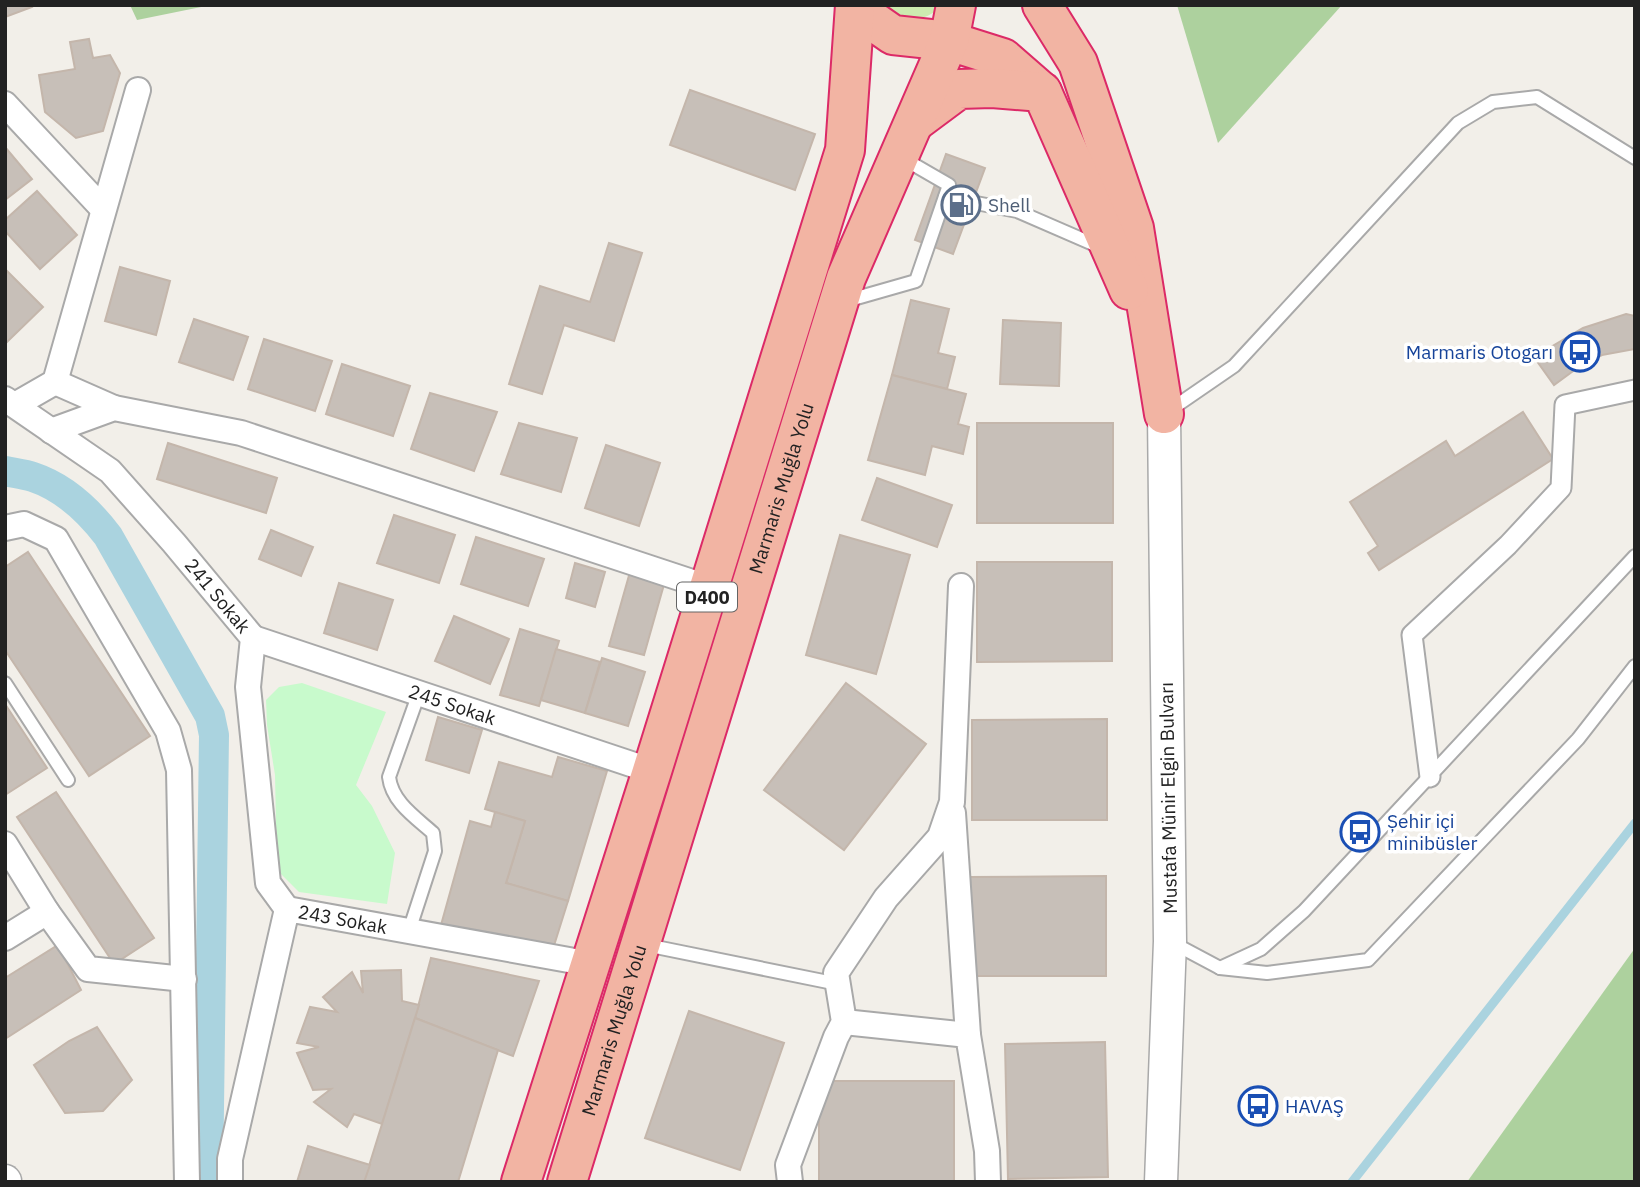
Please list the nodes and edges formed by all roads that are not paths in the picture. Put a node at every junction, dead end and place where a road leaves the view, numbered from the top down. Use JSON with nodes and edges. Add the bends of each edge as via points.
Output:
{"nodes":[{"id":1,"x":855,"y":5,"type":"edge"},
{"id":2,"x":862,"y":5,"type":"edge"},
{"id":3,"x":1042,"y":5,"type":"edge"},
{"id":4,"x":953,"y":23,"type":"edge"},
{"id":5,"x":138,"y":90,"type":"dead end"},
{"id":6,"x":1042,"y":92,"type":"junction"},
{"id":7,"x":5,"y":104,"type":"edge"},
{"id":8,"x":907,"y":140,"type":"junction"},
{"id":9,"x":1635,"y":158,"type":"edge"},
{"id":10,"x":945,"y":197,"type":"junction"},
{"id":11,"x":103,"y":209,"type":"junction"},
{"id":12,"x":1113,"y":253,"type":"junction"},
{"id":13,"x":839,"y":303,"type":"junction"},
{"id":14,"x":1151,"y":340,"type":"junction"},
{"id":15,"x":55,"y":382,"type":"junction"},
{"id":16,"x":1635,"y":390,"type":"edge"},
{"id":17,"x":10,"y":402,"type":"edge"},
{"id":18,"x":114,"y":408,"type":"junction"},
{"id":19,"x":1164,"y":414,"type":"junction"},
{"id":20,"x":51,"y":431,"type":"junction"},
{"id":21,"x":5,"y":528,"type":"edge"},
{"id":22,"x":1635,"y":556,"type":"edge"},
{"id":23,"x":961,"y":586,"type":"dead end"},
{"id":24,"x":710,"y":587,"type":"junction"},
{"id":25,"x":253,"y":639,"type":"junction"},
{"id":26,"x":1635,"y":666,"type":"edge"},
{"id":27,"x":5,"y":683,"type":"edge"},
{"id":28,"x":419,"y":693,"type":"junction"},
{"id":29,"x":652,"y":771,"type":"junction"},
{"id":30,"x":1430,"y":777,"type":"junction"},
{"id":31,"x":68,"y":780,"type":"dead end"},
{"id":32,"x":952,"y":802,"type":"junction"},
{"id":33,"x":5,"y":844,"type":"edge"},
{"id":34,"x":287,"y":909,"type":"junction"},
{"id":35,"x":47,"y":912,"type":"junction"},
{"id":36,"x":409,"y":931,"type":"junction"},
{"id":37,"x":5,"y":938,"type":"edge"},
{"id":38,"x":1170,"y":941,"type":"junction"},
{"id":39,"x":640,"y":943,"type":"junction"},
{"id":40,"x":591,"y":964,"type":"junction"},
{"id":41,"x":1220,"y":968,"type":"junction"},
{"id":42,"x":184,"y":979,"type":"junction"},
{"id":43,"x":838,"y":984,"type":"junction"},
{"id":44,"x":844,"y":1022,"type":"junction"},
{"id":45,"x":968,"y":1035,"type":"junction"},
{"id":46,"x":187,"y":1182,"type":"edge"},
{"id":47,"x":230,"y":1182,"type":"edge"},
{"id":48,"x":522,"y":1182,"type":"edge"},
{"id":49,"x":567,"y":1182,"type":"edge"},
{"id":50,"x":790,"y":1182,"type":"edge"},
{"id":51,"x":988,"y":1182,"type":"edge"},
{"id":52,"x":1161,"y":1182,"type":"edge"}],
"edges":[{"from":1,"to":24,"type":"highway","number":"D400","via":[[845,150]]},
{"from":2,"to":4,"type":"highway","via":[[870,19],[893,34]]},
{"from":3,"to":14,"type":"highway","via":[[1078,63],[1133,229]]},
{"from":4,"to":6,"type":"highway"},
{"from":4,"to":8,"type":"highway","name":"Marmaris Muğla Yolu","number":"D400"},
{"from":5,"to":11,"type":"street"},
{"from":6,"to":8,"type":"highway","via":[[959,89]]},
{"from":6,"to":12,"type":"highway"},
{"from":7,"to":11,"type":"street"},
{"from":8,"to":10,"type":"lane","via":[[949,185]]},
{"from":8,"to":13,"type":"highway","name":"Marmaris Muğla Yolu","number":"D400"},
{"from":9,"to":19,"type":"lane","via":[[1536,97],[1493,102],[1458,123],[1234,366]]},
{"from":10,"to":12,"type":"lane","via":[[1017,211]]},
{"from":10,"to":13,"type":"lane","via":[[916,281]]},
{"from":11,"to":15,"type":"street"},
{"from":12,"to":14,"type":"highway"},
{"from":13,"to":39,"type":"highway","name":"Marmaris Muğla Yolu","number":"D400"},
{"from":14,"to":19,"type":"highway"},
{"from":15,"to":17,"type":"street"},
{"from":15,"to":18,"type":"street"},
{"from":16,"to":30,"type":"street","via":[[1565,405],[1561,488],[1412,635]]},
{"from":17,"to":20,"type":"street","name":"241 Sokak"},
{"from":18,"to":20,"type":"street"},
{"from":18,"to":24,"type":"street","via":[[241,433]]},
{"from":19,"to":38,"type":"street","name":"Mustafa Münir Elgin Bulvarı"},
{"from":20,"to":25,"type":"street","name":"241 Sokak","via":[[110,471]]},
{"from":21,"to":42,"type":"street","via":[[24,524],[56,539],[168,731],[179,770]]},
{"from":22,"to":30,"type":"lane"},
{"from":23,"to":32,"type":"street"},
{"from":24,"to":29,"type":"highway","number":"D400"},
{"from":25,"to":28,"type":"street","name":"245 Sokak"},
{"from":25,"to":34,"type":"street","name":"241 Sokak","via":[[248,687],[268,883]]},
{"from":26,"to":41,"type":"lane","via":[[1578,739],[1368,960],[1267,973]]},
{"from":27,"to":31,"type":"lane"},
{"from":28,"to":29,"type":"street","name":"245 Sokak"},
{"from":28,"to":36,"type":"lane","via":[[389,777],[401,804],[433,833],[435,851]]},
{"from":29,"to":40,"type":"highway","number":"D400"},
{"from":30,"to":41,"type":"lane","via":[[1304,911],[1261,948]]},
{"from":32,"to":43,"type":"street","via":[[940,838],[886,898],[836,973]]},
{"from":32,"to":45,"type":"street"},
{"from":33,"to":35,"type":"street"},
{"from":34,"to":36,"type":"street","name":"243 Sokak"},
{"from":34,"to":47,"type":"street","name":"243 Sokak","via":[[230,1158]]},
{"from":35,"to":37,"type":"street"},
{"from":35,"to":42,"type":"street","via":[[88,969]]},
{"from":36,"to":40,"type":"street","name":"243 Sokak"},
{"from":38,"to":41,"type":"lane"},
{"from":38,"to":52,"type":"street","name":"Mustafa Münir Elgin Bulvarı"},
{"from":39,"to":43,"type":"lane"},
{"from":39,"to":49,"type":"highway","name":"Marmaris Muğla Yolu","number":"D400"},
{"from":40,"to":48,"type":"highway","number":"D400"},
{"from":42,"to":46,"type":"street"},
{"from":43,"to":44,"type":"street"},
{"from":44,"to":45,"type":"street"},
{"from":44,"to":50,"type":"street","via":[[788,1165]]},
{"from":45,"to":51,"type":"street"}]}
